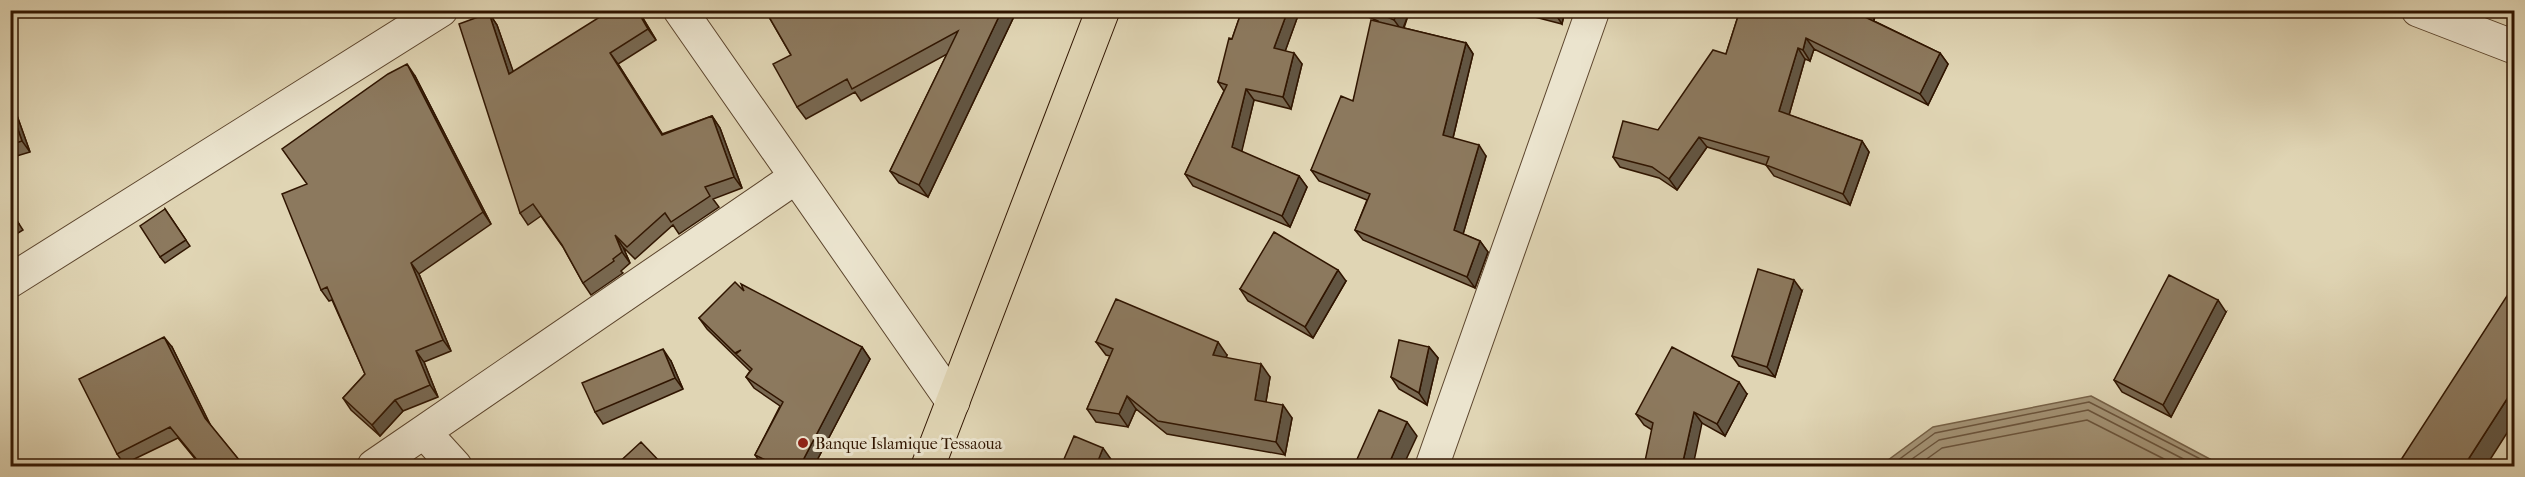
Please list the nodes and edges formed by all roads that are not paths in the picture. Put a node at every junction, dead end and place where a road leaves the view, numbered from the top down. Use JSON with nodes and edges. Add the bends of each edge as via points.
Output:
{"nodes":[{"id":1,"x":441,"y":10,"type":"edge"},
{"id":2,"x":681,"y":10,"type":"edge"},
{"id":3,"x":1103,"y":10,"type":"edge"},
{"id":4,"x":1593,"y":10,"type":"edge"},
{"id":5,"x":2440,"y":14,"type":"edge"},
{"id":6,"x":2514,"y":47,"type":"edge"},
{"id":7,"x":796,"y":177,"type":"junction"},
{"id":8,"x":10,"y":281,"type":"edge"},
{"id":9,"x":953,"y":402,"type":"junction"},
{"id":10,"x":424,"y":432,"type":"junction"},
{"id":11,"x":374,"y":466,"type":"edge"},
{"id":12,"x":455,"y":466,"type":"edge"},
{"id":13,"x":928,"y":466,"type":"edge"},
{"id":14,"x":1432,"y":466,"type":"edge"}],
"edges":[{"from":1,"to":8,"type":"street"},
{"from":2,"to":7,"type":"street"},
{"from":3,"to":9,"type":"highway"},
{"from":4,"to":14,"type":"street"},
{"from":5,"to":6,"type":"street"},
{"from":7,"to":9,"type":"street"},
{"from":7,"to":10,"type":"street"},
{"from":9,"to":13,"type":"highway"},
{"from":10,"to":11,"type":"street"},
{"from":10,"to":12,"type":"street"}]}
